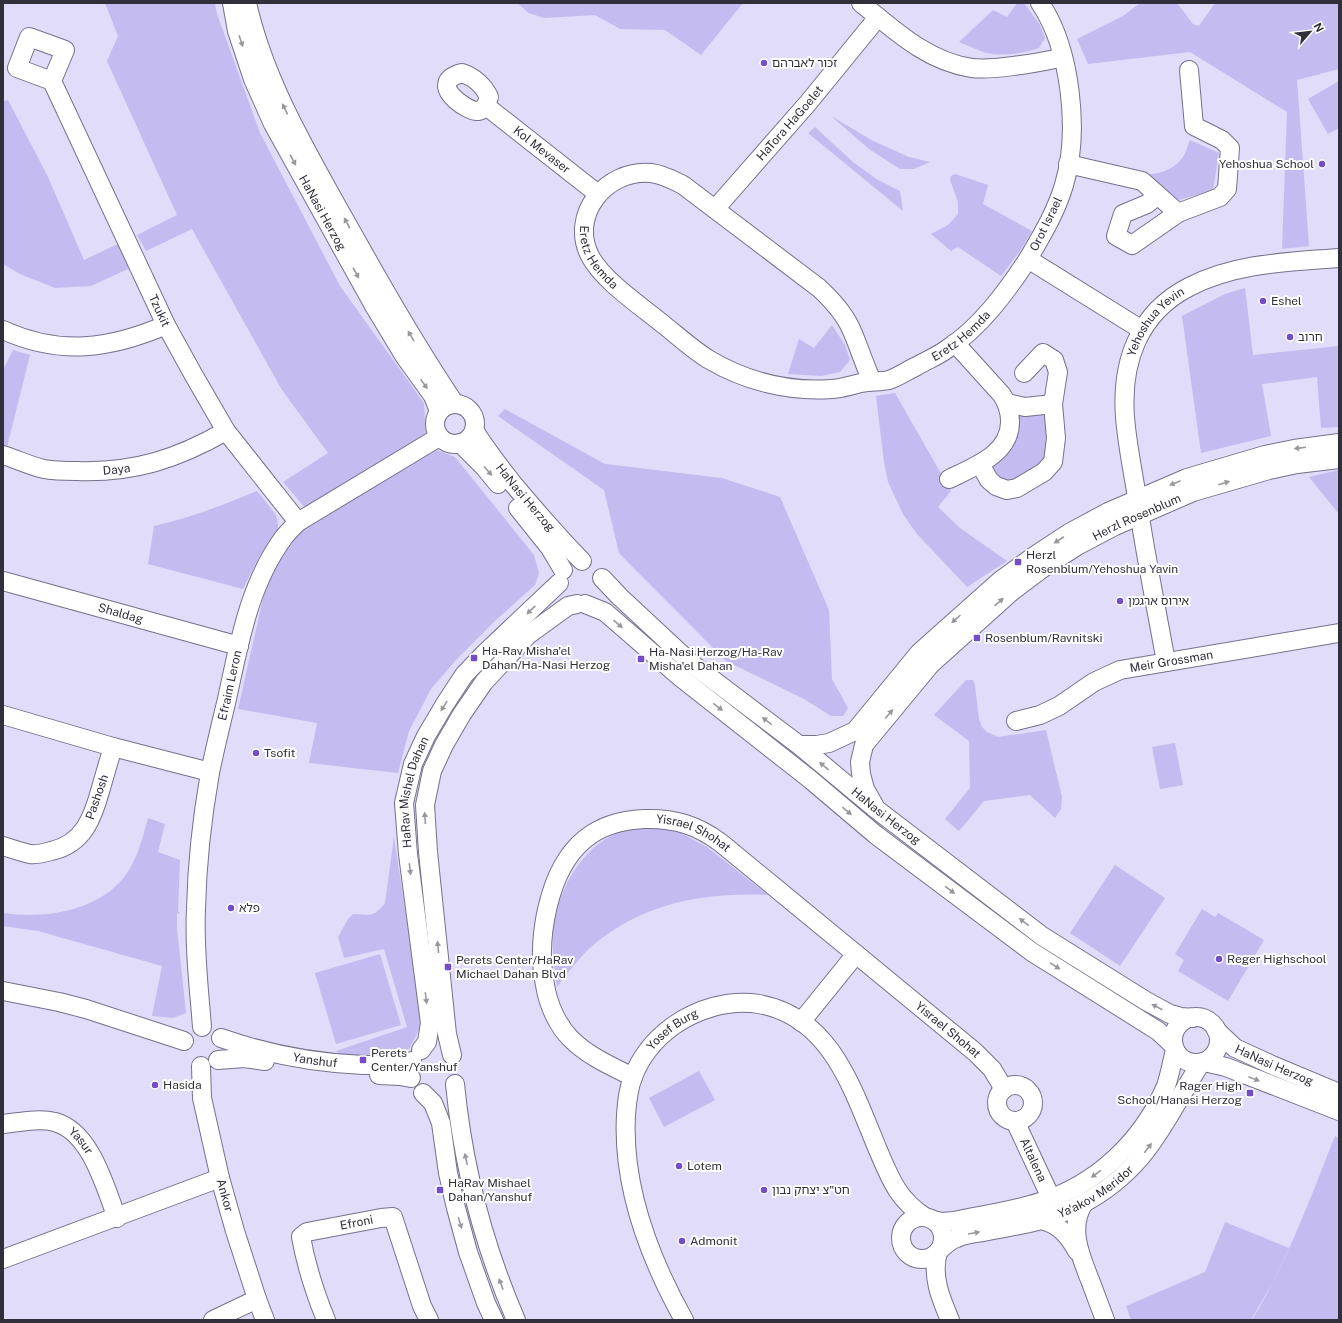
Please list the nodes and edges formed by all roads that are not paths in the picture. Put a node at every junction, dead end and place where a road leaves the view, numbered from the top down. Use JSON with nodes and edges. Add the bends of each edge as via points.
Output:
{"nodes":[{"id":1,"x":232,"y":3,"type":"edge"},
{"id":2,"x":247,"y":3,"type":"edge"},
{"id":3,"x":861,"y":3,"type":"edge"},
{"id":4,"x":1040,"y":3,"type":"edge"},
{"id":5,"x":878,"y":17,"type":"junction"},
{"id":6,"x":1062,"y":56,"type":"junction"},
{"id":7,"x":1189,"y":70,"type":"dead end"},
{"id":8,"x":52,"y":81,"type":"dead end"},
{"id":9,"x":486,"y":106,"type":"dead end"},
{"id":10,"x":1068,"y":164,"type":"junction"},
{"id":11,"x":598,"y":194,"type":"junction"},
{"id":12,"x":1157,"y":196,"type":"junction"},
{"id":13,"x":715,"y":209,"type":"junction"},
{"id":14,"x":1178,"y":213,"type":"junction"},
{"id":15,"x":1339,"y":258,"type":"edge"},
{"id":16,"x":1028,"y":259,"type":"junction"},
{"id":17,"x":166,"y":325,"type":"junction"},
{"id":18,"x":3,"y":330,"type":"edge"},
{"id":19,"x":1142,"y":330,"type":"junction"},
{"id":20,"x":956,"y":343,"type":"junction"},
{"id":21,"x":1024,"y":373,"type":"dead end"},
{"id":22,"x":872,"y":381,"type":"junction"},
{"id":23,"x":1007,"y":403,"type":"junction"},
{"id":24,"x":1053,"y":404,"type":"junction"},
{"id":25,"x":447,"y":408,"type":"junction"},
{"id":26,"x":474,"y":430,"type":"junction"},
{"id":27,"x":226,"y":432,"type":"junction"},
{"id":28,"x":439,"y":436,"type":"junction"},
{"id":29,"x":460,"y":443,"type":"junction"},
{"id":30,"x":1339,"y":443,"type":"edge"},
{"id":31,"x":3,"y":455,"type":"edge"},
{"id":32,"x":1339,"y":459,"type":"edge"},
{"id":33,"x":980,"y":464,"type":"junction"},
{"id":34,"x":949,"y":479,"type":"dead end"},
{"id":35,"x":1138,"y":507,"type":"junction"},
{"id":36,"x":298,"y":522,"type":"junction"},
{"id":37,"x":582,"y":561,"type":"junction"},
{"id":38,"x":561,"y":577,"type":"junction"},
{"id":39,"x":602,"y":578,"type":"junction"},
{"id":40,"x":3,"y":581,"type":"edge"},
{"id":41,"x":581,"y":604,"type":"junction"},
{"id":42,"x":1339,"y":633,"type":"edge"},
{"id":43,"x":239,"y":646,"type":"junction"},
{"id":44,"x":1166,"y":662,"type":"junction"},
{"id":45,"x":3,"y":715,"type":"edge"},
{"id":46,"x":1016,"y":721,"type":"dead end"},
{"id":47,"x":799,"y":745,"type":"junction"},
{"id":48,"x":113,"y":747,"type":"junction"},
{"id":49,"x":210,"y":772,"type":"junction"},
{"id":50,"x":876,"y":809,"type":"junction"},
{"id":51,"x":3,"y":846,"type":"edge"},
{"id":52,"x":856,"y":954,"type":"junction"},
{"id":53,"x":3,"y":991,"type":"edge"},
{"id":54,"x":1193,"y":1018,"type":"junction"},
{"id":55,"x":800,"y":1022,"type":"junction"},
{"id":56,"x":202,"y":1027,"type":"junction"},
{"id":57,"x":1216,"y":1030,"type":"junction"},
{"id":58,"x":221,"y":1038,"type":"junction"},
{"id":59,"x":184,"y":1041,"type":"junction"},
{"id":60,"x":1175,"y":1048,"type":"junction"},
{"id":61,"x":452,"y":1055,"type":"junction"},
{"id":62,"x":1203,"y":1062,"type":"junction"},
{"id":63,"x":210,"y":1063,"type":"junction"},
{"id":64,"x":415,"y":1063,"type":"junction"},
{"id":65,"x":633,"y":1077,"type":"junction"},
{"id":66,"x":454,"y":1084,"type":"junction"},
{"id":67,"x":1004,"y":1089,"type":"junction"},
{"id":68,"x":1339,"y":1092,"type":"edge"},
{"id":69,"x":423,"y":1093,"type":"junction"},
{"id":70,"x":1339,"y":1111,"type":"edge"},
{"id":71,"x":1015,"y":1121,"type":"junction"},
{"id":72,"x":3,"y":1124,"type":"edge"},
{"id":73,"x":889,"y":1176,"type":"junction"},
{"id":74,"x":220,"y":1178,"type":"junction"},
{"id":75,"x":1051,"y":1198,"type":"junction"},
{"id":76,"x":1084,"y":1203,"type":"junction"},
{"id":77,"x":117,"y":1218,"type":"junction"},
{"id":78,"x":929,"y":1218,"type":"junction"},
{"id":79,"x":1041,"y":1220,"type":"junction"},
{"id":80,"x":902,"y":1232,"type":"junction"},
{"id":81,"x":938,"y":1251,"type":"junction"},
{"id":82,"x":913,"y":1257,"type":"junction"},
{"id":83,"x":3,"y":1259,"type":"edge"},
{"id":84,"x":1082,"y":1259,"type":"junction"},
{"id":85,"x":256,"y":1299,"type":"junction"},
{"id":86,"x":947,"y":1313,"type":"edge"},
{"id":87,"x":213,"y":1320,"type":"edge"},
{"id":88,"x":265,"y":1320,"type":"edge"},
{"id":89,"x":326,"y":1320,"type":"edge"},
{"id":90,"x":429,"y":1320,"type":"edge"},
{"id":91,"x":494,"y":1320,"type":"edge"},
{"id":92,"x":516,"y":1320,"type":"edge"},
{"id":93,"x":684,"y":1320,"type":"edge"},
{"id":94,"x":1105,"y":1320,"type":"edge"}],
"edges":[{"from":1,"to":25,"type":"street","name":"HaNasi Herzog","one_way":true,"via":[[237,30],[251,72],[273,124],[405,357],[432,396]]},
{"from":25,"to":2,"type":"street","name":"HaNasi Herzog","one_way":true,"via":[[431,368],[301,141],[274,86]]},
{"from":3,"to":5,"type":"street"},
{"from":4,"to":6,"type":"street","name":"Orot Israel","via":[[1055,33]]},
{"from":5,"to":6,"type":"street","via":[[923,50],[939,58],[973,68],[1011,67]]},
{"from":5,"to":13,"type":"street","name":"HaTora HaGoelet","via":[[817,92]]},
{"from":6,"to":10,"type":"street","name":"Orot Israel","via":[[1071,93],[1072,139]]},
{"from":7,"to":14,"type":"street","via":[[1194,126],[1222,140],[1230,148],[1227,188],[1220,197]]},
{"from":8,"to":17,"type":"street","name":"Tzukit"},
{"from":9,"to":11,"type":"street","name":"Kol Mevaser"},
{"from":10,"to":12,"type":"street","via":[[1142,181]]},
{"from":10,"to":16,"type":"street","name":"Orot Israel","via":[[1058,204]]},
{"from":11,"to":13,"type":"street","name":"Eretz Hemda","via":[[612,181],[651,173],[683,185]]},
{"from":11,"to":22,"type":"street","name":"Eretz Hemda","via":[[593,200],[585,226],[585,238],[597,267],[604,276],[707,359],[741,375],[788,388],[832,389]]},
{"from":12,"to":14,"type":"street"},
{"from":12,"to":14,"type":"street","via":[[1147,204],[1123,214],[1116,236],[1132,245]]},
{"from":13,"to":22,"type":"street","name":"Eretz Hemda","via":[[828,296],[852,330]]},
{"from":15,"to":19,"type":"street","name":"Yehoshua Yevin","via":[[1258,265],[1203,280],[1162,304]]},
{"from":16,"to":19,"type":"street","name":"Orot Israel"},
{"from":16,"to":20,"type":"street","name":"Eretz Hemda","via":[[982,319]]},
{"from":17,"to":18,"type":"street","via":[[123,340],[78,347],[34,342]]},
{"from":17,"to":27,"type":"street","name":"Tzukit"},
{"from":19,"to":35,"type":"street","name":"Yehoshua Yevin","via":[[1129,365],[1124,400]]},
{"from":20,"to":22,"type":"street","name":"Eretz Hemda","via":[[890,380]]},
{"from":20,"to":23,"type":"street"},
{"from":21,"to":24,"type":"street","via":[[1043,353],[1054,360],[1058,372]]},
{"from":23,"to":24,"type":"street","via":[[1025,407]]},
{"from":23,"to":33,"type":"street","via":[[1010,412],[1008,436],[994,454]]},
{"from":24,"to":33,"type":"street","via":[[1055,450],[1053,462],[1044,472],[1017,488],[1007,490],[989,480]]},
{"from":25,"to":26,"type":"street","via":[[460,405],[467,409],[473,415]]},
{"from":25,"to":28,"type":"street","via":[[435,418],[434,426]]},
{"from":26,"to":29,"type":"street","via":[[470,437]]},
{"from":26,"to":37,"type":"street","name":"HaNasi Herzog","via":[[495,462],[532,507]]},
{"from":27,"to":31,"type":"street","name":"Daya","via":[[179,455],[152,464],[97,472],[44,469]]},
{"from":27,"to":36,"type":"street","name":"Tzukit"},
{"from":28,"to":29,"type":"street","via":[[449,444]]},
{"from":28,"to":36,"type":"street","name":"Efraim Leron"},
{"from":29,"to":38,"type":"street","name":"HaNasi Herzog","one_way":true,"via":[[490,474],[550,548]]},
{"from":30,"to":35,"type":"street","name":"Herzl Rosenblum","one_way":true,"via":[[1294,449],[1187,478]]},
{"from":35,"to":32,"type":"street","name":"Herzl Rosenblum","one_way":true,"via":[[1297,464]]},
{"from":33,"to":34,"type":"street"},
{"from":35,"to":44,"type":"street","name":"Yehoshua Yevin"},
{"from":35,"to":47,"type":"street","name":"Herzl Rosenblum","one_way":true,"via":[[1108,512],[1069,533],[1001,580],[919,653],[855,731],[829,743]]},
{"from":50,"to":35,"type":"street","name":"Herzl Rosenblum","one_way":true,"via":[[865,789],[861,774],[860,762],[864,744],[931,664],[1011,592],[1077,546],[1115,526]]},
{"from":36,"to":43,"type":"street","name":"Efraim Leron","via":[[284,537],[264,572],[254,595]]},
{"from":37,"to":38,"type":"street","via":[[573,562]]},
{"from":37,"to":39,"type":"street","via":[[596,567]]},
{"from":38,"to":41,"type":"street","via":[[561,590],[565,597]]},
{"from":38,"to":64,"type":"street","name":"HaRav Mishel Dahan","one_way":true,"via":[[464,675],[426,736],[413,764],[404,803],[430,1024],[427,1042]]},
{"from":39,"to":41,"type":"street","via":[[597,597]]},
{"from":47,"to":39,"type":"street","name":"HaNasi Herzog","one_way":true,"via":[[692,664]]},
{"from":40,"to":43,"type":"street","name":"Shaldag"},
{"from":41,"to":60,"type":"street","name":"HaNasi Herzog","one_way":true,"via":[[605,612],[680,677],[811,780],[876,835],[1032,952],[1158,1031]]},
{"from":61,"to":41,"type":"street","name":"HaRav Mishel Dahan","one_way":true,"via":[[447,1034],[427,844],[425,805],[432,771],[444,745],[484,682],[528,635],[568,606]]},
{"from":42,"to":44,"type":"street","name":"Meir Grossman"},
{"from":43,"to":49,"type":"street","name":"Efraim Leron"},
{"from":44,"to":46,"type":"street","name":"Meir Grossman","via":[[1120,670],[1094,682],[1059,706],[1040,715]]},
{"from":45,"to":48,"type":"street"},
{"from":50,"to":47,"type":"street","name":"HaNasi Herzog","one_way":true},
{"from":48,"to":49,"type":"street"},
{"from":48,"to":51,"type":"street","name":"Pashosh","via":[[95,811],[79,836],[68,845],[41,854],[31,854]]},
{"from":49,"to":56,"type":"street","name":"Efraim Leron","via":[[201,836],[196,910]]},
{"from":54,"to":50,"type":"street","name":"HaNasi Herzog","one_way":true,"via":[[1181,1018],[1146,1001],[1042,936]]},
{"from":52,"to":55,"type":"street"},
{"from":52,"to":65,"type":"street","name":"Yisrael Shohat","via":[[720,842],[698,828],[682,822],[651,819],[622,822],[593,833],[570,854],[559,873],[551,896],[543,943],[542,965],[545,986],[553,1011],[571,1038],[587,1052]]},
{"from":52,"to":67,"type":"street","name":"Yisrael Shohat","via":[[979,1055],[992,1069]]},
{"from":53,"to":59,"type":"street","via":[[86,1009]]},
{"from":54,"to":57,"type":"street","via":[[1206,1020]]},
{"from":54,"to":60,"type":"street","via":[[1181,1023],[1177,1028],[1173,1040]]},
{"from":55,"to":65,"type":"street","name":"Yosef Burg","via":[[784,1012],[758,1004],[732,1003],[707,1008],[683,1019],[662,1034],[645,1053]]},
{"from":55,"to":73,"type":"street","name":"Yosef Burg","via":[[808,1026],[829,1048],[847,1078]]},
{"from":56,"to":58,"type":"street","via":[[213,1030]]},
{"from":56,"to":59,"type":"street","via":[[191,1031]]},
{"from":57,"to":62,"type":"street","via":[[1216,1052]]},
{"from":57,"to":68,"type":"street","name":"HaNasi Herzog","via":[[1235,1048]]},
{"from":58,"to":63,"type":"street","via":[[223,1049]]},
{"from":58,"to":64,"type":"street","name":"Yanshuf","via":[[292,1058],[317,1062],[383,1066]]},
{"from":59,"to":63,"type":"street","via":[[184,1053],[191,1062]]},
{"from":60,"to":62,"type":"street","via":[[1186,1061]]},
{"from":60,"to":75,"type":"street","name":"Ya'akov Meridor","one_way":true,"via":[[1165,1087],[1135,1138],[1109,1165],[1094,1176]]},
{"from":61,"to":64,"type":"street","via":[[437,1047],[429,1047]]},
{"from":61,"to":66,"type":"street","via":[[458,1070]]},
{"from":62,"to":70,"type":"street","name":"HaNasi Herzog","one_way":true,"via":[[1226,1067]]},
{"from":76,"to":62,"type":"street","name":"Ya'akov Meridor","one_way":true,"via":[[1108,1189],[1135,1165],[1157,1136],[1184,1088]]},
{"from":63,"to":64,"type":"street","name":"Yanshuf","via":[[244,1058],[316,1072],[388,1075]]},
{"from":63,"to":74,"type":"street","name":"Ankor","via":[[202,1098]]},
{"from":64,"to":69,"type":"street","via":[[416,1087]]},
{"from":65,"to":93,"type":"street","name":"Yosef Burg","via":[[625,1129],[632,1187],[651,1249]]},
{"from":66,"to":69,"type":"street","via":[[441,1094]]},
{"from":92,"to":66,"type":"street","one_way":true,"via":[[487,1246],[475,1203],[459,1126]]},
{"from":67,"to":71,"type":"street","via":[[998,1098],[998,1109],[1005,1118]]},
{"from":67,"to":71,"type":"street","via":[[1020,1086],[1027,1090],[1031,1098],[1032,1106],[1029,1113],[1023,1119]]},
{"from":69,"to":91,"type":"street","one_way":true,"via":[[433,1103],[441,1124],[456,1208],[468,1252]]},
{"from":71,"to":75,"type":"street","name":"Altalena"},
{"from":72,"to":77,"type":"street","name":"Yasur","via":[[42,1120],[56,1122],[77,1136],[96,1164]]},
{"from":73,"to":78,"type":"street","name":"Yosef Burg","via":[[905,1201]]},
{"from":73,"to":80,"type":"street","name":"Yosef Burg"},
{"from":74,"to":77,"type":"street"},
{"from":74,"to":85,"type":"street","name":"Ankor"},
{"from":75,"to":78,"type":"street","name":"Ya'akov Meridor","via":[[954,1221],[942,1222]]},
{"from":76,"to":79,"type":"street","name":"Ya'akov Meridor"},
{"from":76,"to":84,"type":"street","via":[[1076,1229]]},
{"from":77,"to":83,"type":"street"},
{"from":78,"to":80,"type":"street","via":[[919,1217],[910,1221]]},
{"from":78,"to":81,"type":"street","via":[[939,1225],[943,1234]]},
{"from":81,"to":79,"type":"street","name":"Ya'akov Meridor","one_way":true,"via":[[961,1236]]},
{"from":79,"to":84,"type":"street","via":[[1060,1228]]},
{"from":80,"to":82,"type":"street","via":[[904,1248]]},
{"from":81,"to":82,"type":"street","via":[[926,1259]]},
{"from":81,"to":86,"type":"street","via":[[936,1277]]},
{"from":82,"to":86,"type":"street","via":[[927,1274]]},
{"from":84,"to":94,"type":"street"},
{"from":85,"to":87,"type":"street"},
{"from":85,"to":88,"type":"street","name":"Ankor"},
{"from":89,"to":90,"type":"street","name":"Efroni","via":[[314,1292],[300,1237],[307,1232],[387,1217],[393,1217],[397,1226],[422,1306]]}]}
